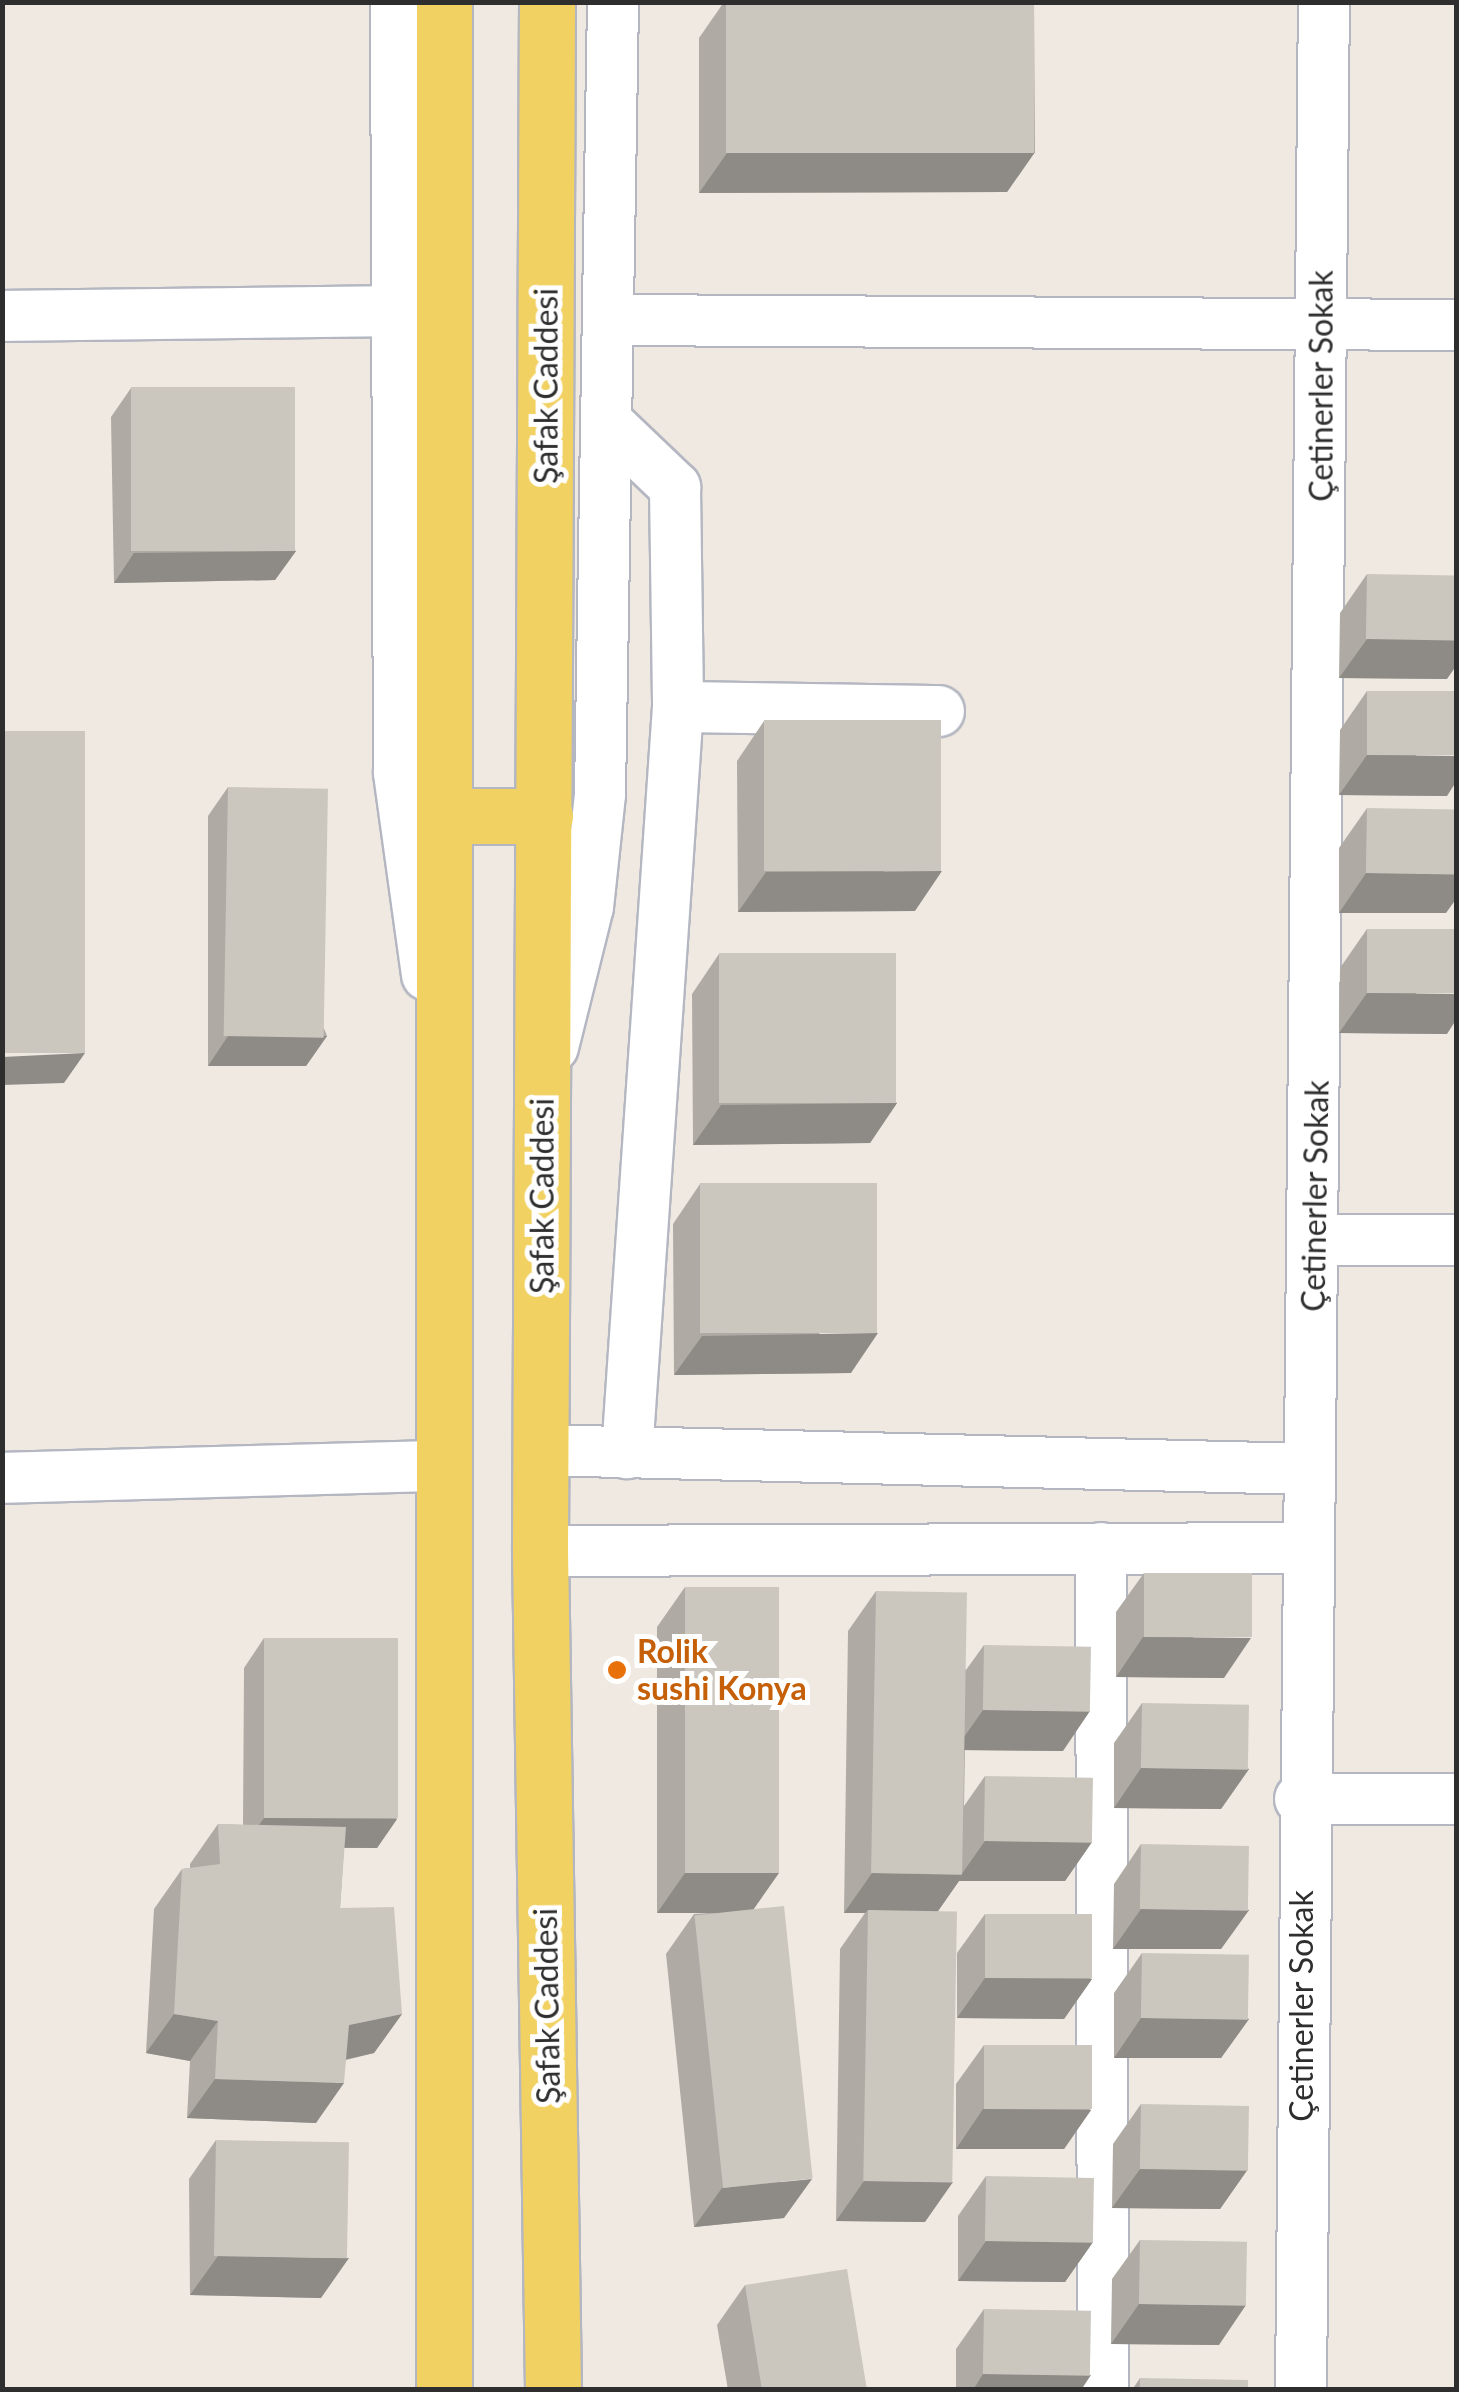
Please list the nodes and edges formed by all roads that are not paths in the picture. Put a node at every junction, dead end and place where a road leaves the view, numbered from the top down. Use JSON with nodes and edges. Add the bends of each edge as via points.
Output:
{"nodes":[{"id":1,"x":396,"y":2,"type":"edge"},
{"id":2,"x":444,"y":2,"type":"edge"},
{"id":3,"x":547,"y":2,"type":"edge"},
{"id":4,"x":613,"y":2,"type":"edge"},
{"id":5,"x":1324,"y":2,"type":"edge"},
{"id":6,"x":397,"y":311,"type":"junction"},
{"id":7,"x":2,"y":316,"type":"edge"},
{"id":8,"x":612,"y":320,"type":"junction"},
{"id":9,"x":1456,"y":326,"type":"edge"},
{"id":10,"x":1322,"y":327,"type":"junction"},
{"id":11,"x":608,"y":423,"type":"junction"},
{"id":12,"x":678,"y":707,"type":"junction"},
{"id":13,"x":939,"y":711,"type":"dead end"},
{"id":14,"x":444,"y":816,"type":"junction"},
{"id":15,"x":545,"y":816,"type":"junction"},
{"id":16,"x":444,"y":1078,"type":"junction"},
{"id":17,"x":542,"y":1090,"type":"junction"},
{"id":18,"x":1317,"y":1240,"type":"junction"},
{"id":19,"x":1456,"y":1240,"type":"edge"},
{"id":20,"x":540,"y":1450,"type":"junction"},
{"id":21,"x":627,"y":1452,"type":"junction"},
{"id":22,"x":444,"y":1466,"type":"junction"},
{"id":23,"x":1306,"y":1469,"type":"junction"},
{"id":24,"x":2,"y":1478,"type":"edge"},
{"id":25,"x":1101,"y":1548,"type":"junction"},
{"id":26,"x":1305,"y":1548,"type":"junction"},
{"id":27,"x":540,"y":1550,"type":"junction"},
{"id":28,"x":1456,"y":1798,"type":"edge"},
{"id":29,"x":1300,"y":1799,"type":"junction"},
{"id":30,"x":444,"y":2390,"type":"edge"},
{"id":31,"x":553,"y":2390,"type":"edge"},
{"id":32,"x":1103,"y":2390,"type":"edge"},
{"id":33,"x":1302,"y":2390,"type":"edge"}],
"edges":[{"from":1,"to":6,"type":"street"},
{"from":2,"to":14,"type":"main road"},
{"from":3,"to":15,"type":"main road","name":"Şafak Caddesi"},
{"from":4,"to":8,"type":"street"},
{"from":5,"to":10,"type":"street","name":"Çetinerler Sokak"},
{"from":6,"to":7,"type":"street"},
{"from":6,"to":16,"type":"street","via":[[399,773]]},
{"from":8,"to":10,"type":"street"},
{"from":8,"to":11,"type":"street"},
{"from":9,"to":10,"type":"street"},
{"from":10,"to":18,"type":"street","name":"Çetinerler Sokak"},
{"from":11,"to":12,"type":"street","via":[[676,486]]},
{"from":11,"to":17,"type":"street","via":[[600,794],[588,907]]},
{"from":12,"to":13,"type":"street"},
{"from":12,"to":21,"type":"street"},
{"from":14,"to":15,"type":"main road"},
{"from":14,"to":16,"type":"main road"},
{"from":15,"to":17,"type":"main road","name":"Şafak Caddesi"},
{"from":16,"to":22,"type":"main road"},
{"from":17,"to":20,"type":"main road","name":"Şafak Caddesi"},
{"from":18,"to":19,"type":"street"},
{"from":18,"to":23,"type":"street","name":"Çetinerler Sokak"},
{"from":20,"to":21,"type":"street"},
{"from":20,"to":27,"type":"main road","name":"Şafak Caddesi"},
{"from":21,"to":23,"type":"street"},
{"from":22,"to":24,"type":"street"},
{"from":22,"to":30,"type":"main road"},
{"from":23,"to":26,"type":"street","name":"Çetinerler Sokak"},
{"from":25,"to":26,"type":"street"},
{"from":25,"to":27,"type":"street"},
{"from":25,"to":32,"type":"street"},
{"from":26,"to":29,"type":"street","name":"Çetinerler Sokak"},
{"from":27,"to":31,"type":"main road","name":"Şafak Caddesi"},
{"from":28,"to":29,"type":"street"},
{"from":29,"to":33,"type":"street","name":"Çetinerler Sokak"}]}
